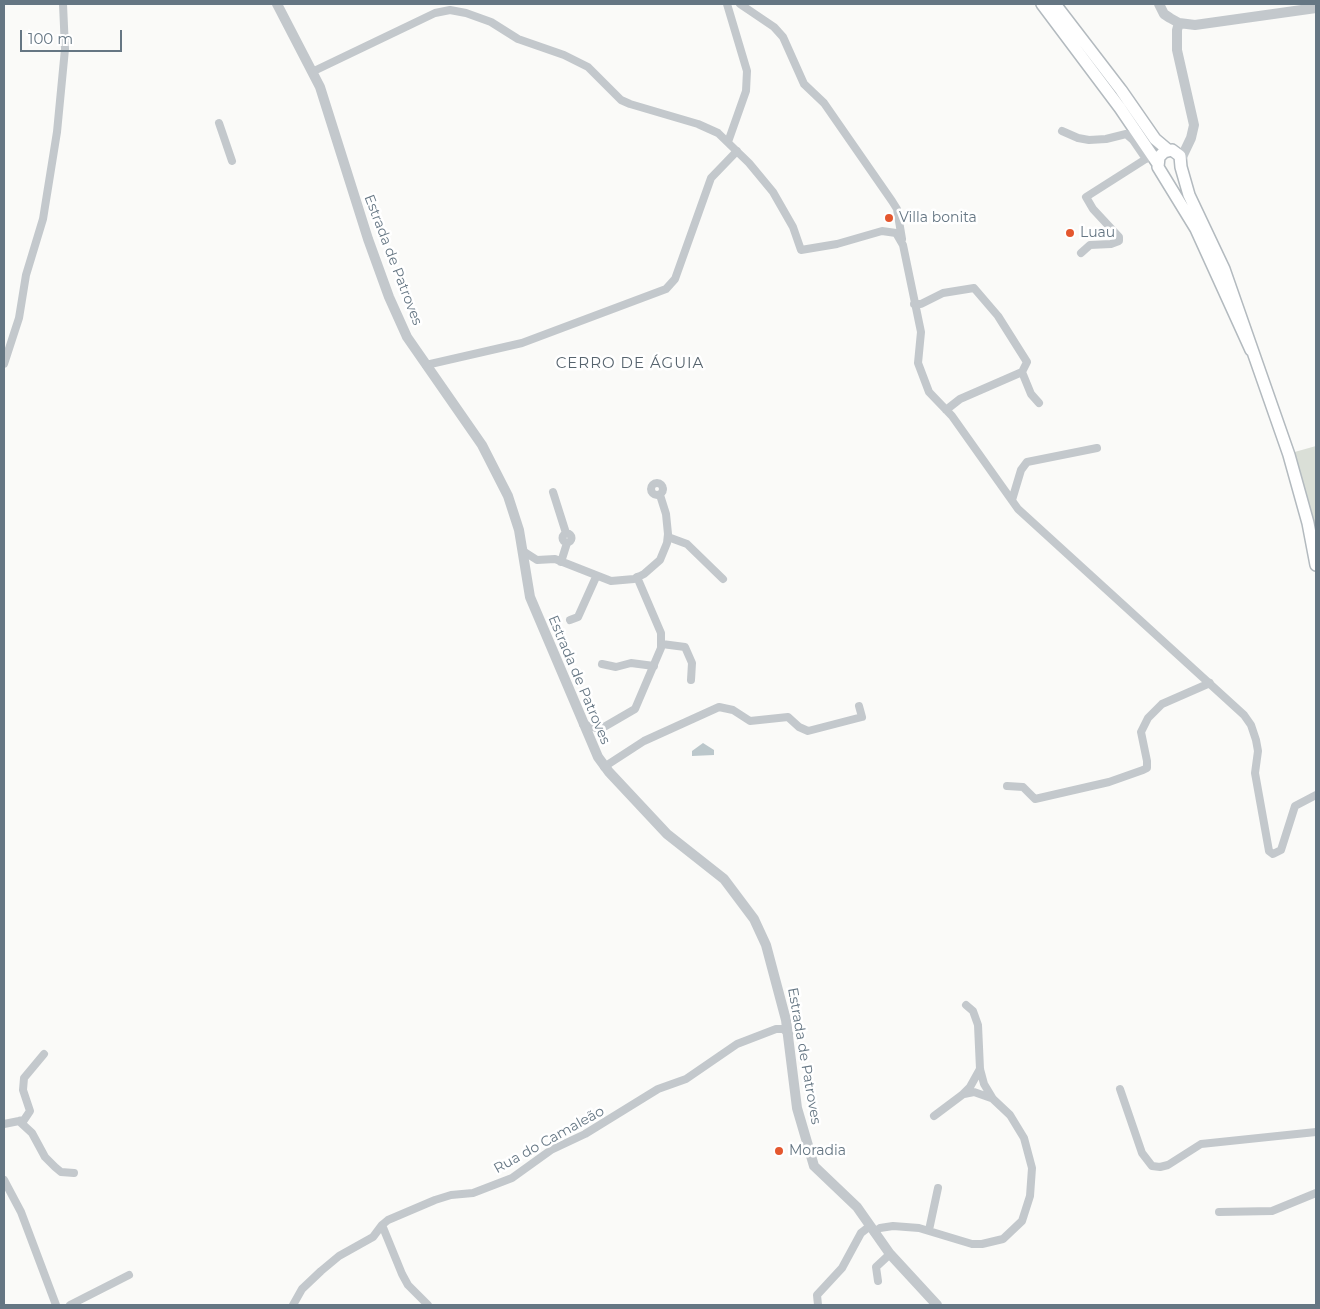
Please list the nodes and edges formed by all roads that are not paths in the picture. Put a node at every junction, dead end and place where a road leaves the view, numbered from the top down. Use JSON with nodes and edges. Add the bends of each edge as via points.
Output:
{"nodes":[{"id":1,"x":63,"y":4,"type":"edge"},
{"id":2,"x":276,"y":4,"type":"edge"},
{"id":3,"x":727,"y":4,"type":"edge"},
{"id":4,"x":740,"y":4,"type":"edge"},
{"id":5,"x":1042,"y":4,"type":"edge"},
{"id":6,"x":1055,"y":4,"type":"edge"},
{"id":7,"x":1159,"y":4,"type":"edge"},
{"id":8,"x":1316,"y":8,"type":"edge"},
{"id":9,"x":1179,"y":23,"type":"junction"},
{"id":10,"x":314,"y":70,"type":"junction"},
{"id":11,"x":219,"y":123,"type":"dead end"},
{"id":12,"x":1062,"y":131,"type":"dead end"},
{"id":13,"x":728,"y":142,"type":"junction"},
{"id":14,"x":1168,"y":150,"type":"junction"},
{"id":15,"x":737,"y":151,"type":"junction"},
{"id":16,"x":232,"y":161,"type":"dead end"},
{"id":17,"x":1154,"y":162,"type":"junction"},
{"id":18,"x":1181,"y":163,"type":"junction"},
{"id":19,"x":901,"y":227,"type":"junction"},
{"id":20,"x":882,"y":231,"type":"junction"},
{"id":21,"x":903,"y":244,"type":"junction"},
{"id":22,"x":1081,"y":253,"type":"dead end"},
{"id":23,"x":914,"y":304,"type":"junction"},
{"id":24,"x":1251,"y":350,"type":"junction"},
{"id":25,"x":4,"y":364,"type":"edge"},
{"id":26,"x":426,"y":365,"type":"junction"},
{"id":27,"x":1022,"y":372,"type":"junction"},
{"id":28,"x":1039,"y":403,"type":"dead end"},
{"id":29,"x":946,"y":410,"type":"junction"},
{"id":30,"x":1098,"y":448,"type":"dead end"},
{"id":31,"x":553,"y":492,"type":"dead end"},
{"id":32,"x":660,"y":495,"type":"dead end"},
{"id":33,"x":1012,"y":500,"type":"junction"},
{"id":34,"x":668,"y":537,"type":"junction"},
{"id":35,"x":523,"y":551,"type":"junction"},
{"id":36,"x":537,"y":560,"type":"junction"},
{"id":37,"x":561,"y":562,"type":"junction"},
{"id":38,"x":1316,"y":565,"type":"edge"},
{"id":39,"x":526,"y":573,"type":"junction"},
{"id":40,"x":596,"y":577,"type":"junction"},
{"id":41,"x":637,"y":577,"type":"junction"},
{"id":42,"x":722,"y":580,"type":"dead end"},
{"id":43,"x":584,"y":626,"type":"dead end"},
{"id":44,"x":662,"y":644,"type":"junction"},
{"id":45,"x":602,"y":664,"type":"dead end"},
{"id":46,"x":654,"y":666,"type":"junction"},
{"id":47,"x":692,"y":680,"type":"dead end"},
{"id":48,"x":1210,"y":682,"type":"junction"},
{"id":49,"x":859,"y":706,"type":"dead end"},
{"id":50,"x":583,"y":724,"type":"junction"},
{"id":51,"x":604,"y":727,"type":"junction"},
{"id":52,"x":593,"y":745,"type":"junction"},
{"id":53,"x":604,"y":767,"type":"junction"},
{"id":54,"x":1007,"y":786,"type":"dead end"},
{"id":55,"x":1316,"y":795,"type":"edge"},
{"id":56,"x":966,"y":1005,"type":"dead end"},
{"id":57,"x":786,"y":1020,"type":"junction"},
{"id":58,"x":776,"y":1029,"type":"junction"},
{"id":59,"x":789,"y":1034,"type":"junction"},
{"id":60,"x":44,"y":1054,"type":"dead end"},
{"id":61,"x":980,"y":1069,"type":"junction"},
{"id":62,"x":1120,"y":1090,"type":"dead end"},
{"id":63,"x":962,"y":1095,"type":"junction"},
{"id":64,"x":993,"y":1099,"type":"junction"},
{"id":65,"x":934,"y":1116,"type":"dead end"},
{"id":66,"x":19,"y":1121,"type":"junction"},
{"id":67,"x":4,"y":1124,"type":"edge"},
{"id":68,"x":1316,"y":1132,"type":"edge"},
{"id":69,"x":74,"y":1173,"type":"dead end"},
{"id":70,"x":4,"y":1180,"type":"edge"},
{"id":71,"x":938,"y":1188,"type":"dead end"},
{"id":72,"x":1316,"y":1193,"type":"edge"},
{"id":73,"x":1219,"y":1212,"type":"dead end"},
{"id":74,"x":382,"y":1225,"type":"junction"},
{"id":75,"x":872,"y":1229,"type":"junction"},
{"id":76,"x":929,"y":1230,"type":"junction"},
{"id":77,"x":890,"y":1254,"type":"junction"},
{"id":78,"x":129,"y":1275,"type":"dead end"},
{"id":79,"x":878,"y":1281,"type":"dead end"},
{"id":80,"x":56,"y":1305,"type":"edge"},
{"id":81,"x":70,"y":1305,"type":"edge"},
{"id":82,"x":293,"y":1305,"type":"edge"},
{"id":83,"x":428,"y":1305,"type":"edge"},
{"id":84,"x":818,"y":1305,"type":"edge"},
{"id":85,"x":937,"y":1305,"type":"edge"}],
"edges":[{"from":1,"to":25,"type":"street","via":[[65,49],[44,210],[26,275],[19,318]]},
{"from":2,"to":10,"type":"street","name":"Estrada de Patroves"},
{"from":3,"to":13,"type":"street","via":[[747,71],[746,91]]},
{"from":4,"to":19,"type":"street","via":[[783,37],[804,84],[824,103],[885,190],[897,209]]},
{"from":5,"to":17,"type":"main road","via":[[1101,81]]},
{"from":6,"to":14,"type":"main road","via":[[1155,139]]},
{"from":7,"to":9,"type":"street","via":[[1164,14]]},
{"from":8,"to":9,"type":"street","via":[[1195,25]]},
{"from":9,"to":18,"type":"street","via":[[1177,50],[1192,110],[1193,131]]},
{"from":10,"to":13,"type":"street","via":[[435,13],[450,10],[491,22],[518,39],[564,55],[588,67],[621,100],[710,129]]},
{"from":10,"to":26,"type":"street","name":"Estrada de Patroves","via":[[387,290],[407,337]]},
{"from":11,"to":16,"type":"street"},
{"from":12,"to":17,"type":"street","via":[[1089,140],[1126,134]]},
{"from":13,"to":15,"type":"street"},
{"from":14,"to":17,"type":"main road"},
{"from":14,"to":18,"type":"main road","via":[[1175,152]]},
{"from":15,"to":20,"type":"street","via":[[773,192],[793,227],[801,250]]},
{"from":15,"to":26,"type":"street","via":[[711,178],[675,279],[666,290],[528,341]]},
{"from":17,"to":18,"type":"main road","via":[[1172,174]]},
{"from":17,"to":22,"type":"street","via":[[1086,196],[1119,241],[1090,245]]},
{"from":17,"to":24,"type":"main road","via":[[1196,229]]},
{"from":18,"to":24,"type":"main road","via":[[1189,196],[1224,269]]},
{"from":19,"to":20,"type":"street"},
{"from":19,"to":21,"type":"street"},
{"from":20,"to":21,"type":"street","via":[[896,233]]},
{"from":21,"to":23,"type":"street"},
{"from":23,"to":27,"type":"street","via":[[943,293],[974,288],[1018,346],[1027,362]]},
{"from":23,"to":29,"type":"street","via":[[920,332],[918,363],[929,392]]},
{"from":24,"to":38,"type":"main road","via":[[1289,455]]},
{"from":26,"to":35,"type":"street","name":"Estrada de Patroves","via":[[492,462],[515,514]]},
{"from":27,"to":28,"type":"street","via":[[1031,394]]},
{"from":27,"to":29,"type":"street","via":[[960,399]]},
{"from":29,"to":33,"type":"street"},
{"from":30,"to":33,"type":"street","via":[[1027,462],[1021,470]]},
{"from":31,"to":37,"type":"street","via":[[566,533],[572,538],[567,542]]},
{"from":32,"to":34,"type":"street"},
{"from":33,"to":48,"type":"street","via":[[1018,510],[1158,639]]},
{"from":34,"to":41,"type":"street","via":[[660,560]]},
{"from":34,"to":42,"type":"street","via":[[687,544]]},
{"from":35,"to":36,"type":"street"},
{"from":35,"to":39,"type":"street","name":"Estrada de Patroves"},
{"from":36,"to":37,"type":"street"},
{"from":36,"to":39,"type":"street"},
{"from":37,"to":40,"type":"street"},
{"from":39,"to":50,"type":"street","name":"Estrada de Patroves","via":[[536,613]]},
{"from":40,"to":41,"type":"street","via":[[611,582]]},
{"from":40,"to":43,"type":"street","via":[[574,619]]},
{"from":41,"to":44,"type":"street","via":[[661,633]]},
{"from":44,"to":46,"type":"street"},
{"from":44,"to":47,"type":"street","via":[[685,647],[692,663]]},
{"from":45,"to":46,"type":"street"},
{"from":46,"to":51,"type":"street","via":[[636,709]]},
{"from":48,"to":54,"type":"street","via":[[1162,704],[1148,718],[1141,732],[1147,768],[1109,782],[1035,799],[1023,787]]},
{"from":48,"to":55,"type":"street","via":[[1251,725],[1258,751],[1255,773],[1269,851],[1273,854],[1281,850],[1295,806]]},
{"from":49,"to":53,"type":"street","via":[[862,717],[808,731],[788,716],[750,721],[728,708],[719,707],[644,741]]},
{"from":50,"to":51,"type":"street"},
{"from":50,"to":52,"type":"street","name":"Estrada de Patroves"},
{"from":51,"to":52,"type":"street","via":[[597,732]]},
{"from":52,"to":53,"type":"street","name":"Estrada de Patroves"},
{"from":53,"to":57,"type":"street","name":"Estrada de Patroves","via":[[667,834],[710,867],[736,893],[754,919],[766,945]]},
{"from":56,"to":61,"type":"street","via":[[973,1011],[978,1025]]},
{"from":57,"to":58,"type":"street"},
{"from":57,"to":59,"type":"street","name":"Estrada de Patroves"},
{"from":58,"to":59,"type":"street"},
{"from":58,"to":74,"type":"street","name":"Rua do Camaleão","via":[[738,1044],[686,1079],[658,1089],[585,1134],[556,1147],[512,1178],[473,1193],[451,1195],[420,1205]]},
{"from":59,"to":75,"type":"street","name":"Estrada de Patroves","via":[[798,1108],[814,1166],[850,1200]]},
{"from":60,"to":66,"type":"street","via":[[24,1078],[23,1090],[30,1111],[24,1120]]},
{"from":61,"to":63,"type":"street"},
{"from":61,"to":64,"type":"street"},
{"from":62,"to":68,"type":"street","via":[[1142,1152],[1152,1166],[1168,1165],[1201,1144]]},
{"from":63,"to":64,"type":"street","via":[[974,1092]]},
{"from":63,"to":65,"type":"street"},
{"from":64,"to":76,"type":"street","via":[[1010,1115],[1024,1138],[1032,1168],[1030,1196],[1022,1221],[1003,1239],[982,1244],[972,1244]]},
{"from":66,"to":67,"type":"street"},
{"from":66,"to":69,"type":"street","via":[[32,1133],[45,1157],[55,1167],[61,1172]]},
{"from":70,"to":80,"type":"street","via":[[21,1212]]},
{"from":71,"to":76,"type":"street"},
{"from":72,"to":73,"type":"street","via":[[1272,1211]]},
{"from":74,"to":82,"type":"street","name":"Rua do Camaleão","via":[[373,1237],[339,1256],[321,1271],[302,1289]]},
{"from":74,"to":83,"type":"street","via":[[408,1285]]},
{"from":75,"to":76,"type":"street","via":[[893,1226]]},
{"from":75,"to":77,"type":"street","name":"Estrada de Patroves"},
{"from":75,"to":84,"type":"street","via":[[861,1234],[842,1268],[817,1295]]},
{"from":77,"to":79,"type":"street","via":[[876,1267]]},
{"from":77,"to":85,"type":"street","name":"Estrada de Patroves"},
{"from":78,"to":81,"type":"street"}]}
